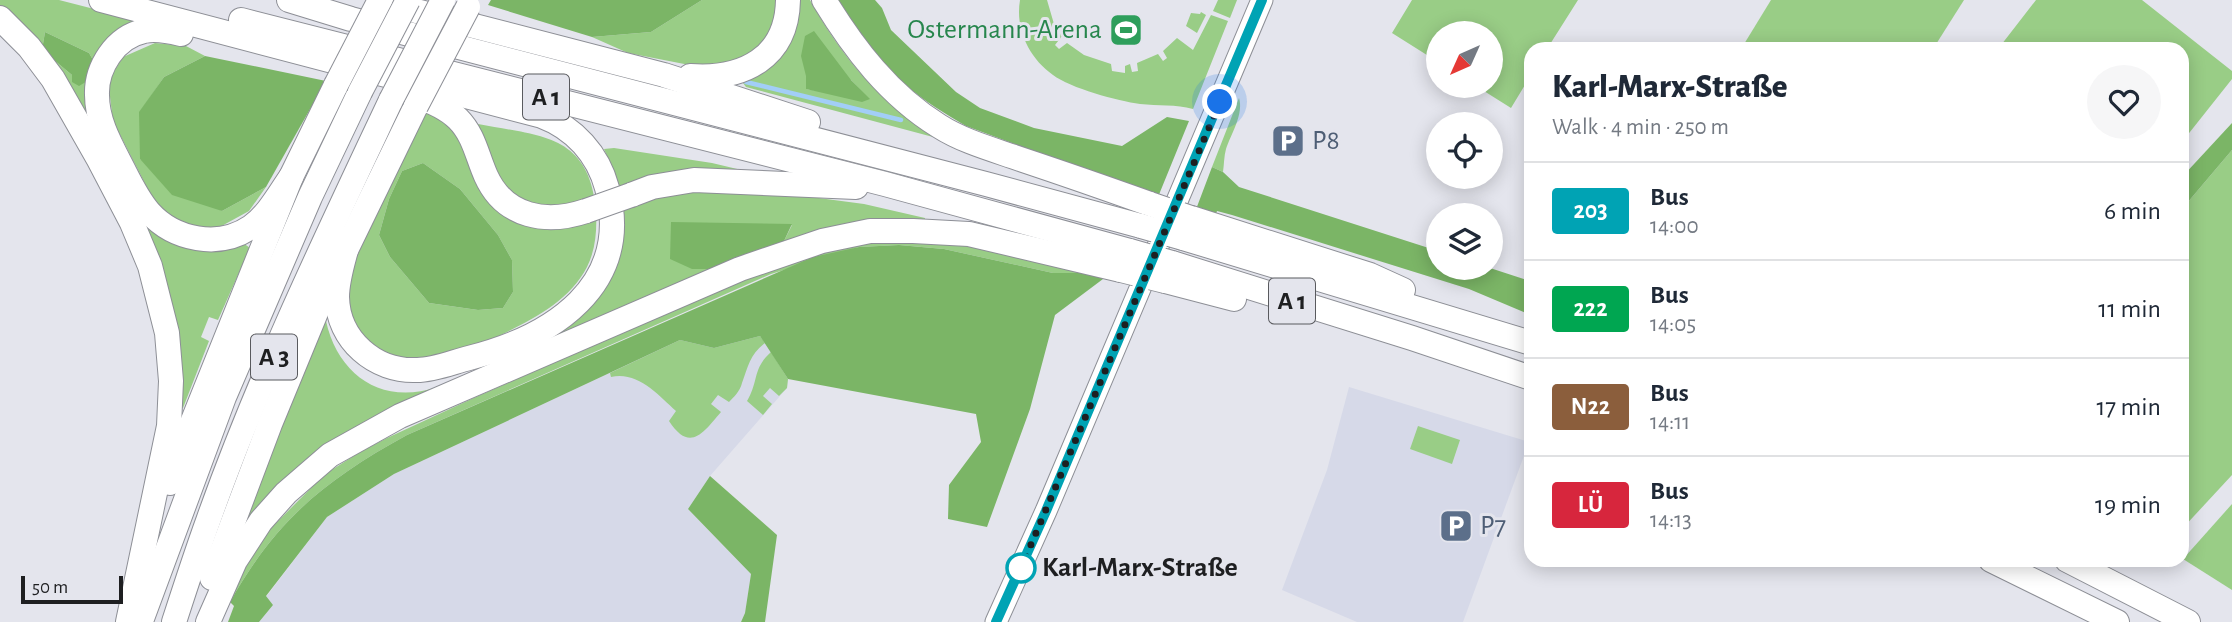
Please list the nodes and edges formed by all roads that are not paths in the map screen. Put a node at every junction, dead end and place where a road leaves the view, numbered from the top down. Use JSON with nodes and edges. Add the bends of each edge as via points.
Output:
{"nodes":[{"id":1,"x":101,"y":0,"type":"edge"},
{"id":2,"x":162,"y":0,"type":"edge"},
{"id":3,"x":289,"y":0,"type":"edge"},
{"id":4,"x":377,"y":0,"type":"edge"},
{"id":5,"x":408,"y":0,"type":"edge"},
{"id":6,"x":443,"y":0,"type":"edge"},
{"id":7,"x":788,"y":0,"type":"edge"},
{"id":8,"x":824,"y":0,"type":"edge"},
{"id":9,"x":1262,"y":0,"type":"edge"},
{"id":10,"x":470,"y":3,"type":"edge"},
{"id":11,"x":0,"y":18,"type":"edge"},
{"id":12,"x":664,"y":75,"type":"junction"},
{"id":13,"x":291,"y":177,"type":"junction"},
{"id":14,"x":885,"y":184,"type":"junction"},
{"id":15,"x":986,"y":184,"type":"junction"},
{"id":16,"x":1145,"y":215,"type":"junction"},
{"id":17,"x":346,"y":250,"type":"junction"},
{"id":18,"x":1126,"y":261,"type":"junction"},
{"id":19,"x":1524,"y":341,"type":"edge"},
{"id":20,"x":1524,"y":376,"type":"edge"},
{"id":21,"x":2006,"y":567,"type":"edge"},
{"id":22,"x":2081,"y":567,"type":"edge"},
{"id":23,"x":142,"y":602,"type":"edge"},
{"id":24,"x":128,"y":622,"type":"edge"},
{"id":25,"x":174,"y":622,"type":"edge"},
{"id":26,"x":197,"y":622,"type":"edge"},
{"id":27,"x":208,"y":622,"type":"edge"},
{"id":28,"x":996,"y":622,"type":"edge"},
{"id":29,"x":2117,"y":622,"type":"edge"},
{"id":30,"x":2189,"y":622,"type":"edge"}],
"edges":[{"from":1,"to":17,"type":"highway","via":[[542,116],[581,141],[601,171],[609,197],[612,229],[605,263],[594,286],[570,312],[496,351],[420,370],[380,364],[359,350],[344,327],[337,288]]},
{"from":2,"to":14,"type":"highway","number":"A 1"},
{"from":3,"to":15,"type":"highway","number":"A 1"},
{"from":4,"to":12,"type":"highway"},
{"from":4,"to":13,"type":"highway","bridge":true},
{"from":5,"to":23,"type":"highway","number":"A 3","bridge":true,"via":[[310,197]]},
{"from":6,"to":25,"type":"highway","number":"A 3","bridge":true,"via":[[338,212],[249,416]]},
{"from":7,"to":12,"type":"highway","via":[[780,36],[752,66],[713,77]]},
{"from":8,"to":16,"type":"highway","via":[[878,76],[938,126]]},
{"from":9,"to":28,"type":"main road"},
{"from":10,"to":17,"type":"highway","bridge":true},
{"from":11,"to":23,"type":"highway","via":[[41,62],[82,127],[142,245],[161,309],[170,356],[170,413]]},
{"from":12,"to":15,"type":"highway","via":[[929,156]]},
{"from":13,"to":14,"type":"highway","bridge":true,"via":[[266,213],[240,234],[206,240],[172,230],[146,208],[107,136],[96,94],[105,62],[130,37],[163,31],[433,102],[459,120],[501,197],[514,208],[545,218],[570,217],[652,187],[694,180],[847,188]]},
{"from":13,"to":23,"type":"highway","via":[[188,433]]},
{"from":14,"to":18,"type":"highway","number":"A 1"},
{"from":15,"to":16,"type":"highway","number":"A 1"},
{"from":16,"to":19,"type":"highway","bridge":true,"via":[[1370,275]]},
{"from":17,"to":26,"type":"highway","via":[[270,424]]},
{"from":18,"to":20,"type":"highway","number":"A 1","bridge":true,"via":[[1412,338]]},
{"from":18,"to":27,"type":"highway","via":[[969,234],[870,231],[822,241],[740,269],[400,416],[330,455],[261,521],[235,561]]},
{"from":21,"to":29,"type":"highway"},
{"from":22,"to":30,"type":"highway"},
{"from":23,"to":24,"type":"highway"}]}
